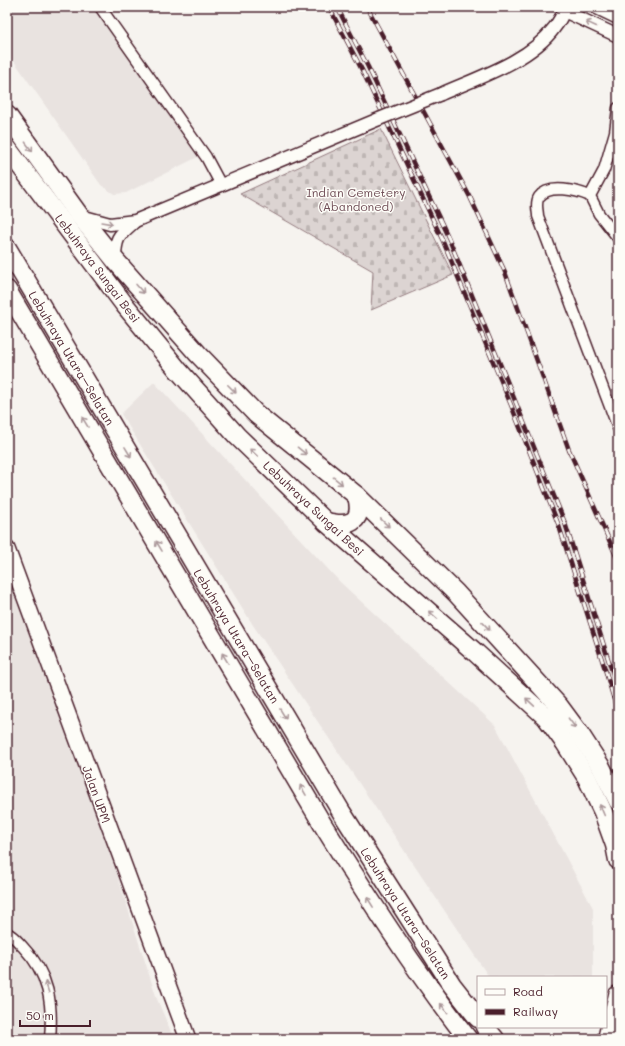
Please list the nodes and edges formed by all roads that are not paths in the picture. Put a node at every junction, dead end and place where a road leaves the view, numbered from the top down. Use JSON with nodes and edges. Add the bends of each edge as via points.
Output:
{"nodes":[{"id":1,"x":100,"y":7,"type":"edge"},
{"id":2,"x":595,"y":7,"type":"edge"},
{"id":3,"x":562,"y":8,"type":"edge"},
{"id":4,"x":618,"y":18,"type":"edge"},
{"id":5,"x":618,"y":36,"type":"edge"},
{"id":6,"x":618,"y":108,"type":"edge"},
{"id":7,"x":7,"y":115,"type":"edge"},
{"id":8,"x":7,"y":148,"type":"edge"},
{"id":9,"x":222,"y":185,"type":"junction"},
{"id":10,"x":590,"y":196,"type":"junction"},
{"id":11,"x":80,"y":215,"type":"junction"},
{"id":12,"x":134,"y":221,"type":"junction"},
{"id":13,"x":618,"y":238,"type":"edge"},
{"id":14,"x":7,"y":248,"type":"edge"},
{"id":15,"x":115,"y":260,"type":"junction"},
{"id":16,"x":7,"y":290,"type":"edge"},
{"id":17,"x":618,"y":428,"type":"edge"},
{"id":18,"x":357,"y":496,"type":"junction"},
{"id":19,"x":326,"y":522,"type":"junction"},
{"id":20,"x":7,"y":549,"type":"edge"},
{"id":21,"x":618,"y":800,"type":"edge"},
{"id":22,"x":618,"y":860,"type":"edge"},
{"id":23,"x":7,"y":933,"type":"edge"},
{"id":24,"x":618,"y":995,"type":"edge"},
{"id":25,"x":477,"y":1017,"type":"edge"},
{"id":26,"x":487,"y":1028,"type":"edge"},
{"id":27,"x":50,"y":1039,"type":"edge"},
{"id":28,"x":188,"y":1039,"type":"edge"},
{"id":29,"x":468,"y":1039,"type":"edge"},
{"id":30,"x":495,"y":1039,"type":"edge"},
{"id":31,"x":607,"y":1039,"type":"edge"}],
"edges":[{"from":1,"to":9,"type":"street","via":[[206,157]]},
{"from":2,"to":4,"type":"street"},
{"from":5,"to":3,"type":"street","one_way":true},
{"from":3,"to":9,"type":"street","bridge":true,"via":[[554,28],[522,57],[441,94]]},
{"from":6,"to":10,"type":"street","via":[[604,170]]},
{"from":7,"to":11,"type":"highway","name":"Lebuhraya Sungai Besi","one_way":true},
{"from":19,"to":8,"type":"highway","name":"Lebuhraya Sungai Besi","one_way":true,"via":[[237,436],[178,370],[124,304]]},
{"from":9,"to":12,"type":"street"},
{"from":10,"to":13,"type":"street","via":[[599,214]]},
{"from":10,"to":17,"type":"street","via":[[576,190],[558,189],[546,192],[539,197],[538,216]]},
{"from":11,"to":12,"type":"street","one_way":true,"via":[[110,224]]},
{"from":11,"to":15,"type":"highway","name":"Lebuhraya Sungai Besi"},
{"from":12,"to":15,"type":"street","via":[[118,237]]},
{"from":14,"to":25,"type":"highway","name":"Lebuhraya Utara–Selatan","one_way":true,"via":[[342,813],[452,986]]},
{"from":15,"to":18,"type":"highway","name":"Lebuhraya Sungai Besi","one_way":true,"via":[[198,354],[256,414]]},
{"from":29,"to":16,"type":"highway","name":"Lebuhraya Utara–Selatan","one_way":true,"via":[[436,998],[372,904],[323,825]]},
{"from":18,"to":19,"type":"highway","via":[[359,504],[355,520],[340,525]]},
{"from":18,"to":21,"type":"highway","name":"Lebuhraya Sungai Besi","one_way":true,"via":[[456,593],[559,706],[601,767]]},
{"from":22,"to":19,"type":"highway","name":"Lebuhraya Sungai Besi","one_way":true,"via":[[603,812],[587,778],[546,717]]},
{"from":20,"to":28,"type":"main road","name":"Jalan UPM"},
{"from":27,"to":23,"type":"street","one_way":true,"via":[[50,995],[43,974],[31,955]]},
{"from":24,"to":31,"type":"highway"},
{"from":26,"to":30,"type":"highway"}]}
